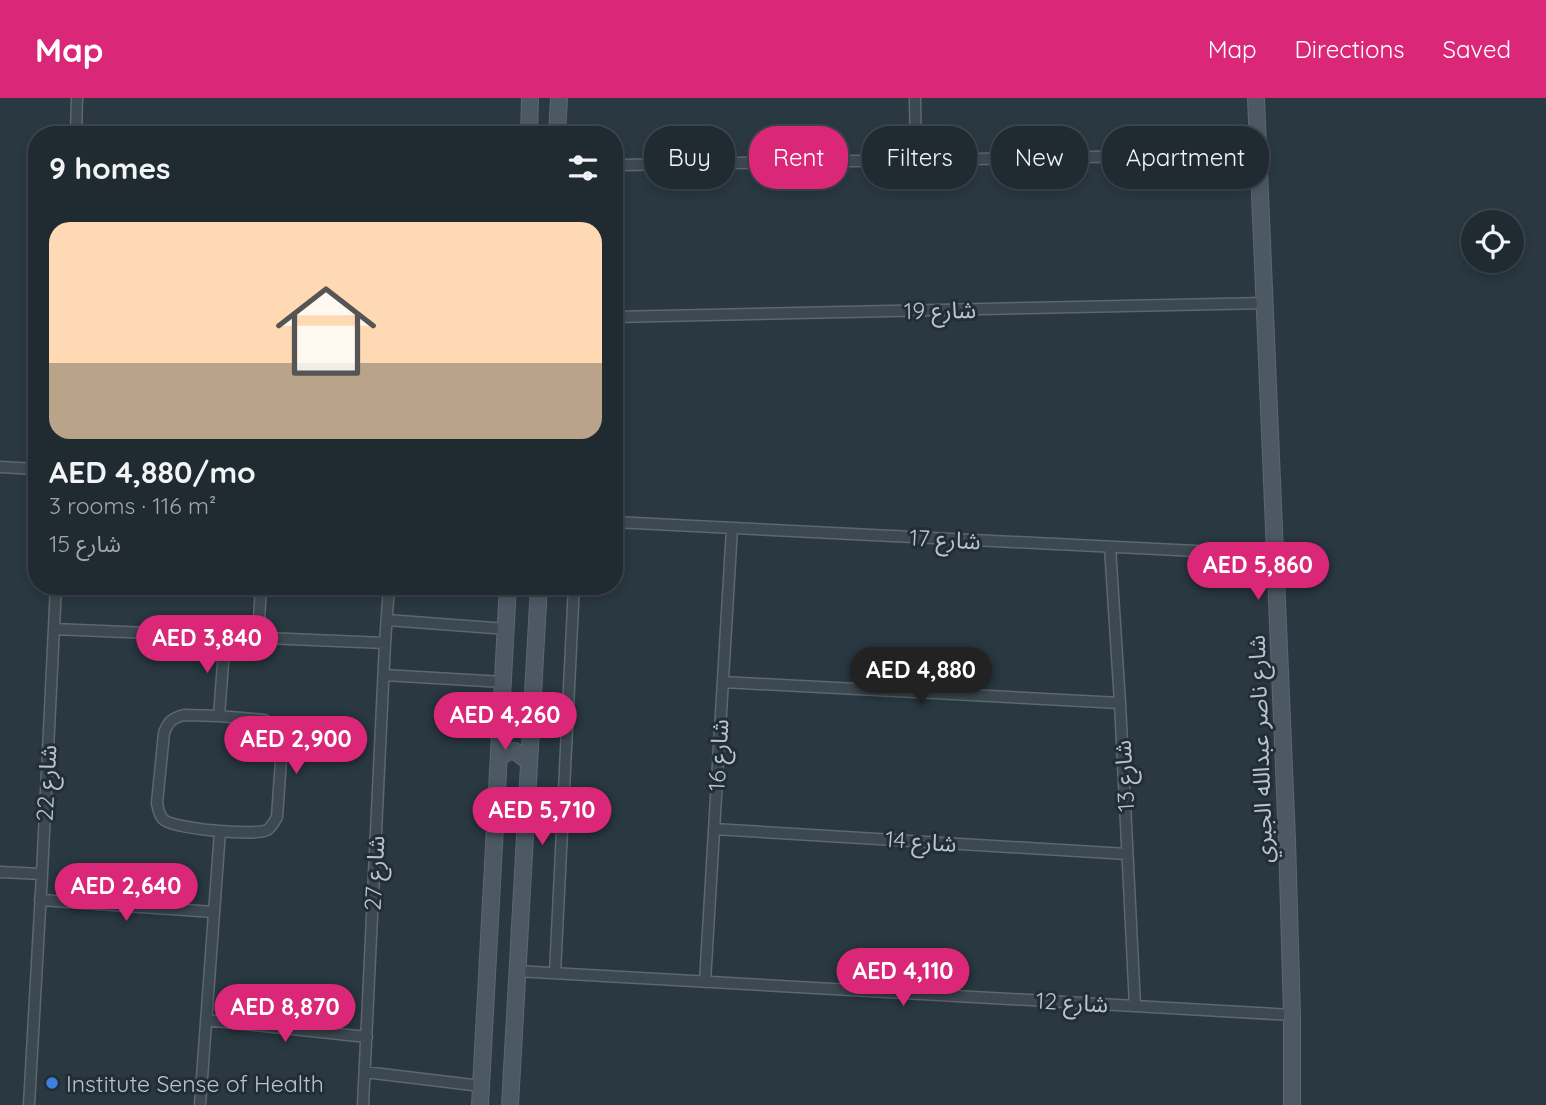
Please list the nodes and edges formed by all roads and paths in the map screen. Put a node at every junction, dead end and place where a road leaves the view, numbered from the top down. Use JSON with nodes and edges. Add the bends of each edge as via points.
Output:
{"nodes":[{"id":1,"x":77,"y":98,"type":"edge"},
{"id":2,"x":530,"y":98,"type":"edge"},
{"id":3,"x":559,"y":98,"type":"edge"},
{"id":4,"x":915,"y":98,"type":"edge"},
{"id":5,"x":1256,"y":98,"type":"edge"},
{"id":6,"x":76,"y":126,"type":"edge"},
{"id":7,"x":529,"y":126,"type":"edge"},
{"id":8,"x":557,"y":126,"type":"edge"},
{"id":9,"x":915,"y":126,"type":"edge"},
{"id":10,"x":1258,"y":126,"type":"edge"},
{"id":11,"x":1102,"y":157,"type":"edge"},
{"id":12,"x":977,"y":160,"type":"edge"},
{"id":13,"x":862,"y":162,"type":"edge"},
{"id":14,"x":623,"y":165,"type":"edge"},
{"id":15,"x":1261,"y":189,"type":"edge"},
{"id":16,"x":1265,"y":303,"type":"junction"},
{"id":17,"x":623,"y":317,"type":"edge"},
{"id":18,"x":0,"y":467,"type":"edge"},
{"id":19,"x":28,"y":469,"type":"edge"},
{"id":20,"x":623,"y":522,"type":"edge"},
{"id":21,"x":732,"y":528,"type":"junction"},
{"id":22,"x":1110,"y":547,"type":"junction"},
{"id":23,"x":1275,"y":555,"type":"junction"},
{"id":24,"x":56,"y":595,"type":"edge"},
{"id":25,"x":260,"y":595,"type":"edge"},
{"id":26,"x":388,"y":595,"type":"edge"},
{"id":27,"x":508,"y":595,"type":"edge"},
{"id":28,"x":538,"y":595,"type":"edge"},
{"id":29,"x":574,"y":595,"type":"edge"},
{"id":30,"x":387,"y":620,"type":"junction"},
{"id":31,"x":54,"y":629,"type":"junction"},
{"id":32,"x":507,"y":629,"type":"junction"},
{"id":33,"x":226,"y":637,"type":"junction"},
{"id":34,"x":258,"y":638,"type":"junction"},
{"id":35,"x":385,"y":643,"type":"junction"},
{"id":36,"x":383,"y":675,"type":"junction"},
{"id":37,"x":503,"y":682,"type":"junction"},
{"id":38,"x":723,"y":682,"type":"junction"},
{"id":39,"x":1120,"y":703,"type":"junction"},
{"id":40,"x":219,"y":716,"type":"junction"},
{"id":41,"x":501,"y":721,"type":"junction"},
{"id":42,"x":530,"y":730,"type":"junction"},
{"id":43,"x":499,"y":758,"type":"junction"},
{"id":44,"x":528,"y":761,"type":"junction"},
{"id":45,"x":714,"y":829,"type":"junction"},
{"id":46,"x":220,"y":831,"type":"junction"},
{"id":47,"x":1127,"y":854,"type":"junction"},
{"id":48,"x":0,"y":872,"type":"edge"},
{"id":49,"x":42,"y":873,"type":"junction"},
{"id":50,"x":40,"y":900,"type":"junction"},
{"id":51,"x":214,"y":912,"type":"junction"},
{"id":52,"x":516,"y":971,"type":"junction"},
{"id":53,"x":555,"y":973,"type":"junction"},
{"id":54,"x":705,"y":982,"type":"junction"},
{"id":55,"x":1135,"y":1006,"type":"junction"},
{"id":56,"x":1292,"y":1015,"type":"junction"},
{"id":57,"x":206,"y":1020,"type":"junction"},
{"id":58,"x":367,"y":1037,"type":"junction"},
{"id":59,"x":365,"y":1072,"type":"junction"},
{"id":60,"x":481,"y":1086,"type":"junction"},
{"id":61,"x":29,"y":1105,"type":"edge"},
{"id":62,"x":200,"y":1105,"type":"edge"},
{"id":63,"x":363,"y":1105,"type":"edge"},
{"id":64,"x":480,"y":1105,"type":"edge"},
{"id":65,"x":510,"y":1105,"type":"edge"},
{"id":66,"x":1292,"y":1105,"type":"edge"}],
"edges":[{"from":1,"to":6,"type":"street"},
{"from":2,"to":7,"type":"main road"},
{"from":3,"to":8,"type":"main road"},
{"from":4,"to":9,"type":"street"},
{"from":5,"to":10,"type":"main road","name":"شارع ناصر عبدالله الجبري"},
{"from":11,"to":12,"type":"street"},
{"from":13,"to":14,"type":"street"},
{"from":15,"to":16,"type":"main road","name":"شارع ناصر عبدالله الجبري"},
{"from":16,"to":17,"type":"street","name":"شارع 19"},
{"from":16,"to":23,"type":"main road","name":"شارع ناصر عبدالله الجبري"},
{"from":18,"to":19,"type":"street"},
{"from":20,"to":21,"type":"street","name":"شارع 17"},
{"from":21,"to":22,"type":"street","name":"شارع 17"},
{"from":21,"to":38,"type":"street","name":"شارع 16"},
{"from":22,"to":23,"type":"street","name":"شارع 17"},
{"from":22,"to":39,"type":"street","name":"شارع 13"},
{"from":23,"to":56,"type":"main road","name":"شارع ناصر عبدالله الجبري"},
{"from":24,"to":31,"type":"street","name":"شارع 22"},
{"from":25,"to":34,"type":"street"},
{"from":26,"to":30,"type":"street","name":"شارع 27"},
{"from":27,"to":32,"type":"main road"},
{"from":28,"to":42,"type":"main road"},
{"from":29,"to":53,"type":"street"},
{"from":30,"to":32,"type":"street"},
{"from":30,"to":35,"type":"street","name":"شارع 27"},
{"from":31,"to":33,"type":"street"},
{"from":31,"to":49,"type":"street","name":"شارع 22"},
{"from":32,"to":37,"type":"main road"},
{"from":33,"to":34,"type":"street"},
{"from":33,"to":40,"type":"street"},
{"from":34,"to":35,"type":"street"},
{"from":35,"to":36,"type":"street","name":"شارع 27"},
{"from":36,"to":37,"type":"street"},
{"from":36,"to":58,"type":"street","name":"شارع 27"},
{"from":37,"to":41,"type":"main road"},
{"from":38,"to":39,"type":"street"},
{"from":38,"to":45,"type":"street","name":"شارع 16"},
{"from":39,"to":47,"type":"street","name":"شارع 13"},
{"from":40,"to":46,"type":"street","via":[[184,715],[168,723],[157,803],[164,820],[174,825]]},
{"from":40,"to":46,"type":"street","via":[[264,720],[281,736],[282,746],[273,825],[265,831]]},
{"from":41,"to":42,"type":"main road","via":[[512,734]]},
{"from":41,"to":43,"type":"main road"},
{"from":42,"to":44,"type":"main road"},
{"from":43,"to":44,"type":"main road","via":[[515,751]]},
{"from":43,"to":60,"type":"main road"},
{"from":44,"to":52,"type":"main road"},
{"from":45,"to":47,"type":"street","name":"شارع 14"},
{"from":45,"to":54,"type":"street","name":"شارع 16"},
{"from":46,"to":51,"type":"street"},
{"from":47,"to":55,"type":"street","name":"شارع 13"},
{"from":48,"to":49,"type":"street"},
{"from":49,"to":50,"type":"street","name":"شارع 22"},
{"from":50,"to":51,"type":"street"},
{"from":50,"to":61,"type":"street","name":"شارع 22"},
{"from":51,"to":57,"type":"street"},
{"from":52,"to":53,"type":"street","name":"شارع 12"},
{"from":52,"to":65,"type":"main road"},
{"from":53,"to":54,"type":"street","name":"شارع 12"},
{"from":54,"to":55,"type":"street","name":"شارع 12"},
{"from":55,"to":56,"type":"street","name":"شارع 12"},
{"from":56,"to":66,"type":"main road","name":"شارع ناصر عبدالله الجبري"},
{"from":57,"to":58,"type":"street"},
{"from":57,"to":62,"type":"street"},
{"from":58,"to":59,"type":"street","name":"شارع 27"},
{"from":59,"to":60,"type":"street"},
{"from":59,"to":63,"type":"street","name":"شارع 27"},
{"from":60,"to":64,"type":"main road"}]}
